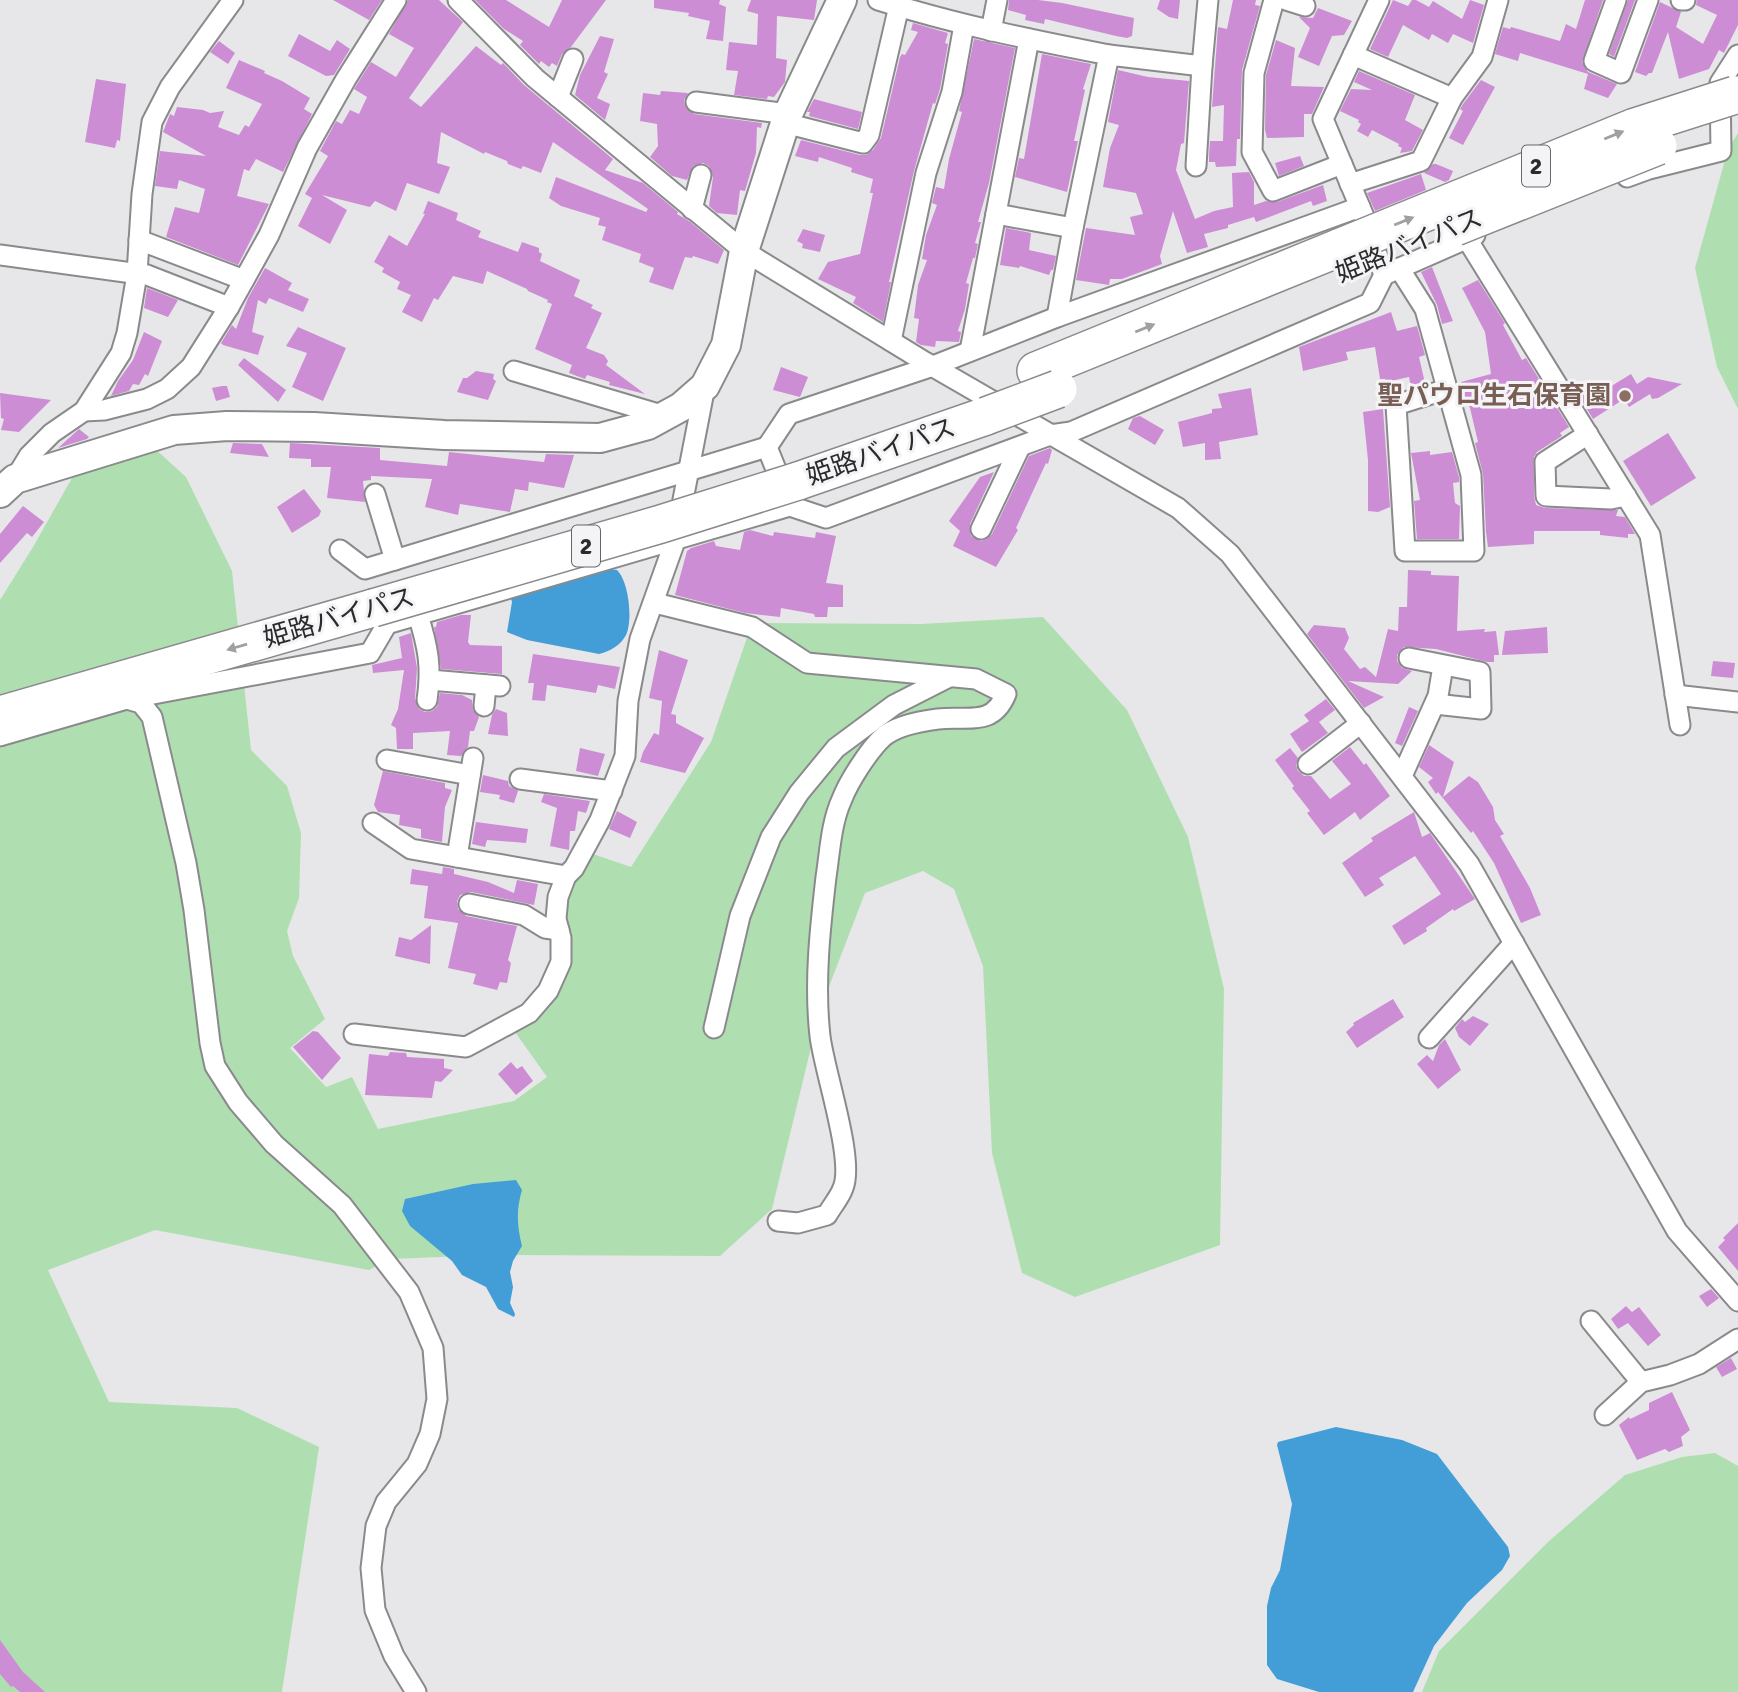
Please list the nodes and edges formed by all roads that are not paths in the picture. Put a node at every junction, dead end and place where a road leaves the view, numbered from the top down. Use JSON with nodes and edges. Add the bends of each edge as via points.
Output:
{"nodes":[{"id":1,"x":233,"y":0,"type":"edge"},
{"id":2,"x":396,"y":0,"type":"edge"},
{"id":3,"x":458,"y":0,"type":"edge"},
{"id":4,"x":842,"y":0,"type":"edge"},
{"id":5,"x":878,"y":0,"type":"edge"},
{"id":6,"x":997,"y":0,"type":"edge"},
{"id":7,"x":1208,"y":0,"type":"edge"},
{"id":8,"x":1274,"y":0,"type":"edge"},
{"id":9,"x":1379,"y":0,"type":"edge"},
{"id":10,"x":1498,"y":0,"type":"edge"},
{"id":11,"x":1616,"y":0,"type":"edge"},
{"id":12,"x":1648,"y":0,"type":"edge"},
{"id":13,"x":899,"y":6,"type":"junction"},
{"id":14,"x":964,"y":24,"type":"junction"},
{"id":15,"x":990,"y":31,"type":"junction"},
{"id":16,"x":1029,"y":39,"type":"junction"},
{"id":17,"x":1109,"y":55,"type":"junction"},
{"id":18,"x":1353,"y":55,"type":"junction"},
{"id":19,"x":1738,"y":55,"type":"edge"},
{"id":20,"x":573,"y":59,"type":"dead end"},
{"id":21,"x":1202,"y":66,"type":"junction"},
{"id":22,"x":558,"y":97,"type":"junction"},
{"id":23,"x":1452,"y":98,"type":"junction"},
{"id":24,"x":696,"y":102,"type":"dead end"},
{"id":25,"x":1737,"y":103,"type":"edge"},
{"id":26,"x":786,"y":119,"type":"junction"},
{"id":27,"x":1342,"y":164,"type":"junction"},
{"id":28,"x":1196,"y":166,"type":"dead end"},
{"id":29,"x":701,"y":175,"type":"dead end"},
{"id":30,"x":1350,"y":184,"type":"junction"},
{"id":31,"x":1360,"y":208,"type":"junction"},
{"id":32,"x":692,"y":209,"type":"junction"},
{"id":33,"x":996,"y":214,"type":"junction"},
{"id":34,"x":1073,"y":228,"type":"junction"},
{"id":35,"x":1467,"y":239,"type":"junction"},
{"id":36,"x":139,"y":240,"type":"junction"},
{"id":37,"x":744,"y":251,"type":"junction"},
{"id":38,"x":0,"y":255,"type":"edge"},
{"id":39,"x":1368,"y":265,"type":"junction"},
{"id":40,"x":137,"y":274,"type":"junction"},
{"id":41,"x":244,"y":280,"type":"junction"},
{"id":42,"x":229,"y":307,"type":"junction"},
{"id":43,"x":1057,"y":317,"type":"junction"},
{"id":44,"x":891,"y":341,"type":"junction"},
{"id":45,"x":970,"y":351,"type":"junction"},
{"id":46,"x":933,"y":366,"type":"junction"},
{"id":47,"x":514,"y":371,"type":"dead end"},
{"id":48,"x":705,"y":386,"type":"junction"},
{"id":49,"x":1447,"y":389,"type":"junction"},
{"id":50,"x":84,"y":411,"type":"junction"},
{"id":51,"x":665,"y":416,"type":"junction"},
{"id":52,"x":1588,"y":434,"type":"junction"},
{"id":53,"x":1050,"y":435,"type":"junction"},
{"id":54,"x":1020,"y":447,"type":"junction"},
{"id":55,"x":690,"y":469,"type":"junction"},
{"id":56,"x":786,"y":473,"type":"junction"},
{"id":57,"x":7,"y":486,"type":"edge"},
{"id":58,"x":375,"y":494,"type":"dead end"},
{"id":59,"x":1626,"y":496,"type":"junction"},
{"id":60,"x":981,"y":530,"type":"dead end"},
{"id":61,"x":675,"y":541,"type":"junction"},
{"id":62,"x":340,"y":550,"type":"dead end"},
{"id":63,"x":395,"y":560,"type":"junction"},
{"id":64,"x":369,"y":596,"type":"junction"},
{"id":65,"x":654,"y":603,"type":"junction"},
{"id":66,"x":418,"y":615,"type":"junction"},
{"id":67,"x":1409,"y":658,"type":"dead end"},
{"id":68,"x":1443,"y":666,"type":"junction"},
{"id":69,"x":949,"y":676,"type":"junction"},
{"id":70,"x":430,"y":680,"type":"junction"},
{"id":71,"x":0,"y":690,"type":"edge"},
{"id":72,"x":1675,"y":695,"type":"junction"},
{"id":73,"x":127,"y":699,"type":"junction"},
{"id":74,"x":427,"y":700,"type":"dead end"},
{"id":75,"x":1738,"y":702,"type":"edge"},
{"id":76,"x":1435,"y":704,"type":"junction"},
{"id":77,"x":484,"y":706,"type":"dead end"},
{"id":78,"x":0,"y":715,"type":"edge"},
{"id":79,"x":1361,"y":723,"type":"junction"},
{"id":80,"x":1679,"y":725,"type":"dead end"},
{"id":81,"x":0,"y":736,"type":"edge"},
{"id":82,"x":387,"y":760,"type":"dead end"},
{"id":83,"x":1308,"y":764,"type":"dead end"},
{"id":84,"x":1402,"y":776,"type":"junction"},
{"id":85,"x":528,"y":787,"type":"dead end"},
{"id":86,"x":612,"y":791,"type":"junction"},
{"id":87,"x":373,"y":822,"type":"dead end"},
{"id":88,"x":457,"y":857,"type":"junction"},
{"id":89,"x":566,"y":876,"type":"junction"},
{"id":90,"x":469,"y":904,"type":"dead end"},
{"id":91,"x":559,"y":930,"type":"junction"},
{"id":92,"x":1514,"y":943,"type":"junction"},
{"id":93,"x":714,"y":1028,"type":"dead end"},
{"id":94,"x":354,"y":1034,"type":"dead end"},
{"id":95,"x":1429,"y":1038,"type":"dead end"},
{"id":96,"x":778,"y":1221,"type":"dead end"},
{"id":97,"x":1738,"y":1301,"type":"edge"},
{"id":98,"x":1591,"y":1321,"type":"dead end"},
{"id":99,"x":1738,"y":1339,"type":"edge"},
{"id":100,"x":1641,"y":1382,"type":"junction"},
{"id":101,"x":1605,"y":1415,"type":"dead end"},
{"id":102,"x":416,"y":1692,"type":"edge"}],
"edges":[{"from":1,"to":36,"type":"street","via":[[170,87],[152,122]]},
{"from":2,"to":41,"type":"street","via":[[307,148]]},
{"from":3,"to":22,"type":"street"},
{"from":4,"to":26,"type":"street"},
{"from":5,"to":13,"type":"street"},
{"from":6,"to":15,"type":"street"},
{"from":7,"to":21,"type":"street"},
{"from":8,"to":27,"type":"street","via":[[1254,73],[1252,152],[1273,191]]},
{"from":9,"to":18,"type":"street"},
{"from":10,"to":23,"type":"street","via":[[1482,57]]},
{"from":11,"to":12,"type":"street","via":[[1594,61],[1621,73]]},
{"from":13,"to":14,"type":"street"},
{"from":13,"to":26,"type":"street","via":[[869,135],[863,143]]},
{"from":14,"to":15,"type":"street"},
{"from":14,"to":44,"type":"street","via":[[952,92],[926,173]]},
{"from":15,"to":16,"type":"street"},
{"from":16,"to":17,"type":"street"},
{"from":16,"to":33,"type":"street"},
{"from":17,"to":21,"type":"street"},
{"from":17,"to":34,"type":"street"},
{"from":18,"to":23,"type":"street"},
{"from":18,"to":27,"type":"street","via":[[1324,119]]},
{"from":19,"to":35,"type":"street","via":[[1720,83],[1721,151],[1649,169]]},
{"from":20,"to":22,"type":"street"},
{"from":21,"to":28,"type":"street"},
{"from":22,"to":32,"type":"street"},
{"from":23,"to":30,"type":"street","via":[[1421,161]]},
{"from":24,"to":26,"type":"street"},
{"from":25,"to":39,"type":"highway","name":"姫路バイパス","number":"2","bridge":true,"via":[[1670,141]]},
{"from":26,"to":37,"type":"street"},
{"from":27,"to":30,"type":"street"},
{"from":29,"to":32,"type":"street"},
{"from":30,"to":31,"type":"street"},
{"from":31,"to":39,"type":"street"},
{"from":31,"to":43,"type":"street"},
{"from":32,"to":37,"type":"street"},
{"from":33,"to":34,"type":"street"},
{"from":33,"to":45,"type":"street"},
{"from":34,"to":43,"type":"street"},
{"from":35,"to":39,"type":"street"},
{"from":35,"to":52,"type":"street"},
{"from":36,"to":40,"type":"street"},
{"from":36,"to":41,"type":"street"},
{"from":37,"to":44,"type":"street"},
{"from":37,"to":48,"type":"street","via":[[726,345]]},
{"from":38,"to":40,"type":"street"},
{"from":39,"to":49,"type":"street","via":[[1425,309]]},
{"from":39,"to":53,"type":"street","via":[[1370,303],[1071,432]]},
{"from":39,"to":56,"type":"highway","name":"姫路バイパス","number":"2"},
{"from":40,"to":42,"type":"street"},
{"from":40,"to":50,"type":"street","via":[[121,353]]},
{"from":41,"to":42,"type":"street"},
{"from":42,"to":50,"type":"street","via":[[191,367],[167,389],[147,399]]},
{"from":43,"to":45,"type":"street"},
{"from":44,"to":46,"type":"street"},
{"from":45,"to":46,"type":"street"},
{"from":46,"to":53,"type":"street"},
{"from":46,"to":56,"type":"street","via":[[789,414]]},
{"from":47,"to":51,"type":"street"},
{"from":48,"to":51,"type":"street"},
{"from":48,"to":55,"type":"street"},
{"from":49,"to":49,"type":"street","via":[[1471,475],[1474,551],[1405,551],[1396,405]]},
{"from":50,"to":57,"type":"street","via":[[52,433]]},
{"from":51,"to":57,"type":"street","via":[[600,438],[314,427],[174,430]]},
{"from":52,"to":59,"type":"street"},
{"from":52,"to":59,"type":"street","via":[[1545,462],[1546,496]]},
{"from":53,"to":54,"type":"street"},
{"from":53,"to":79,"type":"street","via":[[1178,508],[1230,554]]},
{"from":54,"to":56,"type":"street","via":[[826,518]]},
{"from":54,"to":60,"type":"street"},
{"from":55,"to":56,"type":"street"},
{"from":55,"to":61,"type":"street"},
{"from":55,"to":63,"type":"street"},
{"from":56,"to":61,"type":"street"},
{"from":56,"to":64,"type":"highway","name":"姫路バイパス","number":"2","bridge":true,"via":[[662,524]]},
{"from":58,"to":63,"type":"street"},
{"from":59,"to":72,"type":"street","via":[[1650,535]]},
{"from":61,"to":65,"type":"street"},
{"from":61,"to":66,"type":"street"},
{"from":62,"to":63,"type":"street","via":[[365,569]]},
{"from":64,"to":71,"type":"highway","name":"姫路バイパス","number":"2"},
{"from":64,"to":78,"type":"highway","name":"姫路バイパス","number":"2","one_way":true},
{"from":65,"to":69,"type":"street","via":[[752,626],[807,663]]},
{"from":65,"to":86,"type":"street","via":[[640,639],[628,701],[625,756]]},
{"from":66,"to":70,"type":"street","via":[[429,652]]},
{"from":66,"to":73,"type":"street","via":[[387,624],[370,653]]},
{"from":67,"to":68,"type":"street"},
{"from":68,"to":76,"type":"street"},
{"from":68,"to":76,"type":"street","via":[[1480,672],[1481,709]]},
{"from":69,"to":93,"type":"street","via":[[894,705],[836,748],[799,793],[771,837],[740,916]]},
{"from":69,"to":96,"type":"street","via":[[996,687],[1006,694],[1001,707],[981,719],[939,719],[884,736],[841,799],[831,837],[819,941],[820,1034],[844,1145],[845,1186],[827,1215],[799,1223]]},
{"from":70,"to":74,"type":"street"},
{"from":70,"to":77,"type":"street","via":[[493,685]]},
{"from":72,"to":75,"type":"street"},
{"from":72,"to":80,"type":"street"},
{"from":73,"to":81,"type":"street"},
{"from":73,"to":102,"type":"street","via":[[141,703],[152,718],[188,875],[215,1066],[274,1144],[342,1205],[409,1292],[433,1348],[437,1399],[430,1434],[417,1464],[386,1502],[376,1526],[372,1568],[375,1610],[394,1656]]},
{"from":76,"to":84,"type":"street"},
{"from":79,"to":83,"type":"street"},
{"from":79,"to":84,"type":"street"},
{"from":82,"to":88,"type":"street","via":[[472,767]]},
{"from":84,"to":92,"type":"street","via":[[1469,864]]},
{"from":85,"to":86,"type":"street"},
{"from":86,"to":89,"type":"street"},
{"from":87,"to":88,"type":"street","via":[[411,849]]},
{"from":88,"to":89,"type":"street"},
{"from":89,"to":91,"type":"street","via":[[558,897]]},
{"from":90,"to":91,"type":"street","via":[[524,915],[545,928]]},
{"from":91,"to":94,"type":"street","via":[[561,962],[548,991],[529,1013],[466,1047]]},
{"from":92,"to":95,"type":"street"},
{"from":92,"to":97,"type":"street","via":[[1677,1231]]},
{"from":98,"to":100,"type":"street"},
{"from":99,"to":100,"type":"street","via":[[1699,1364]]},
{"from":100,"to":101,"type":"street"}]}
